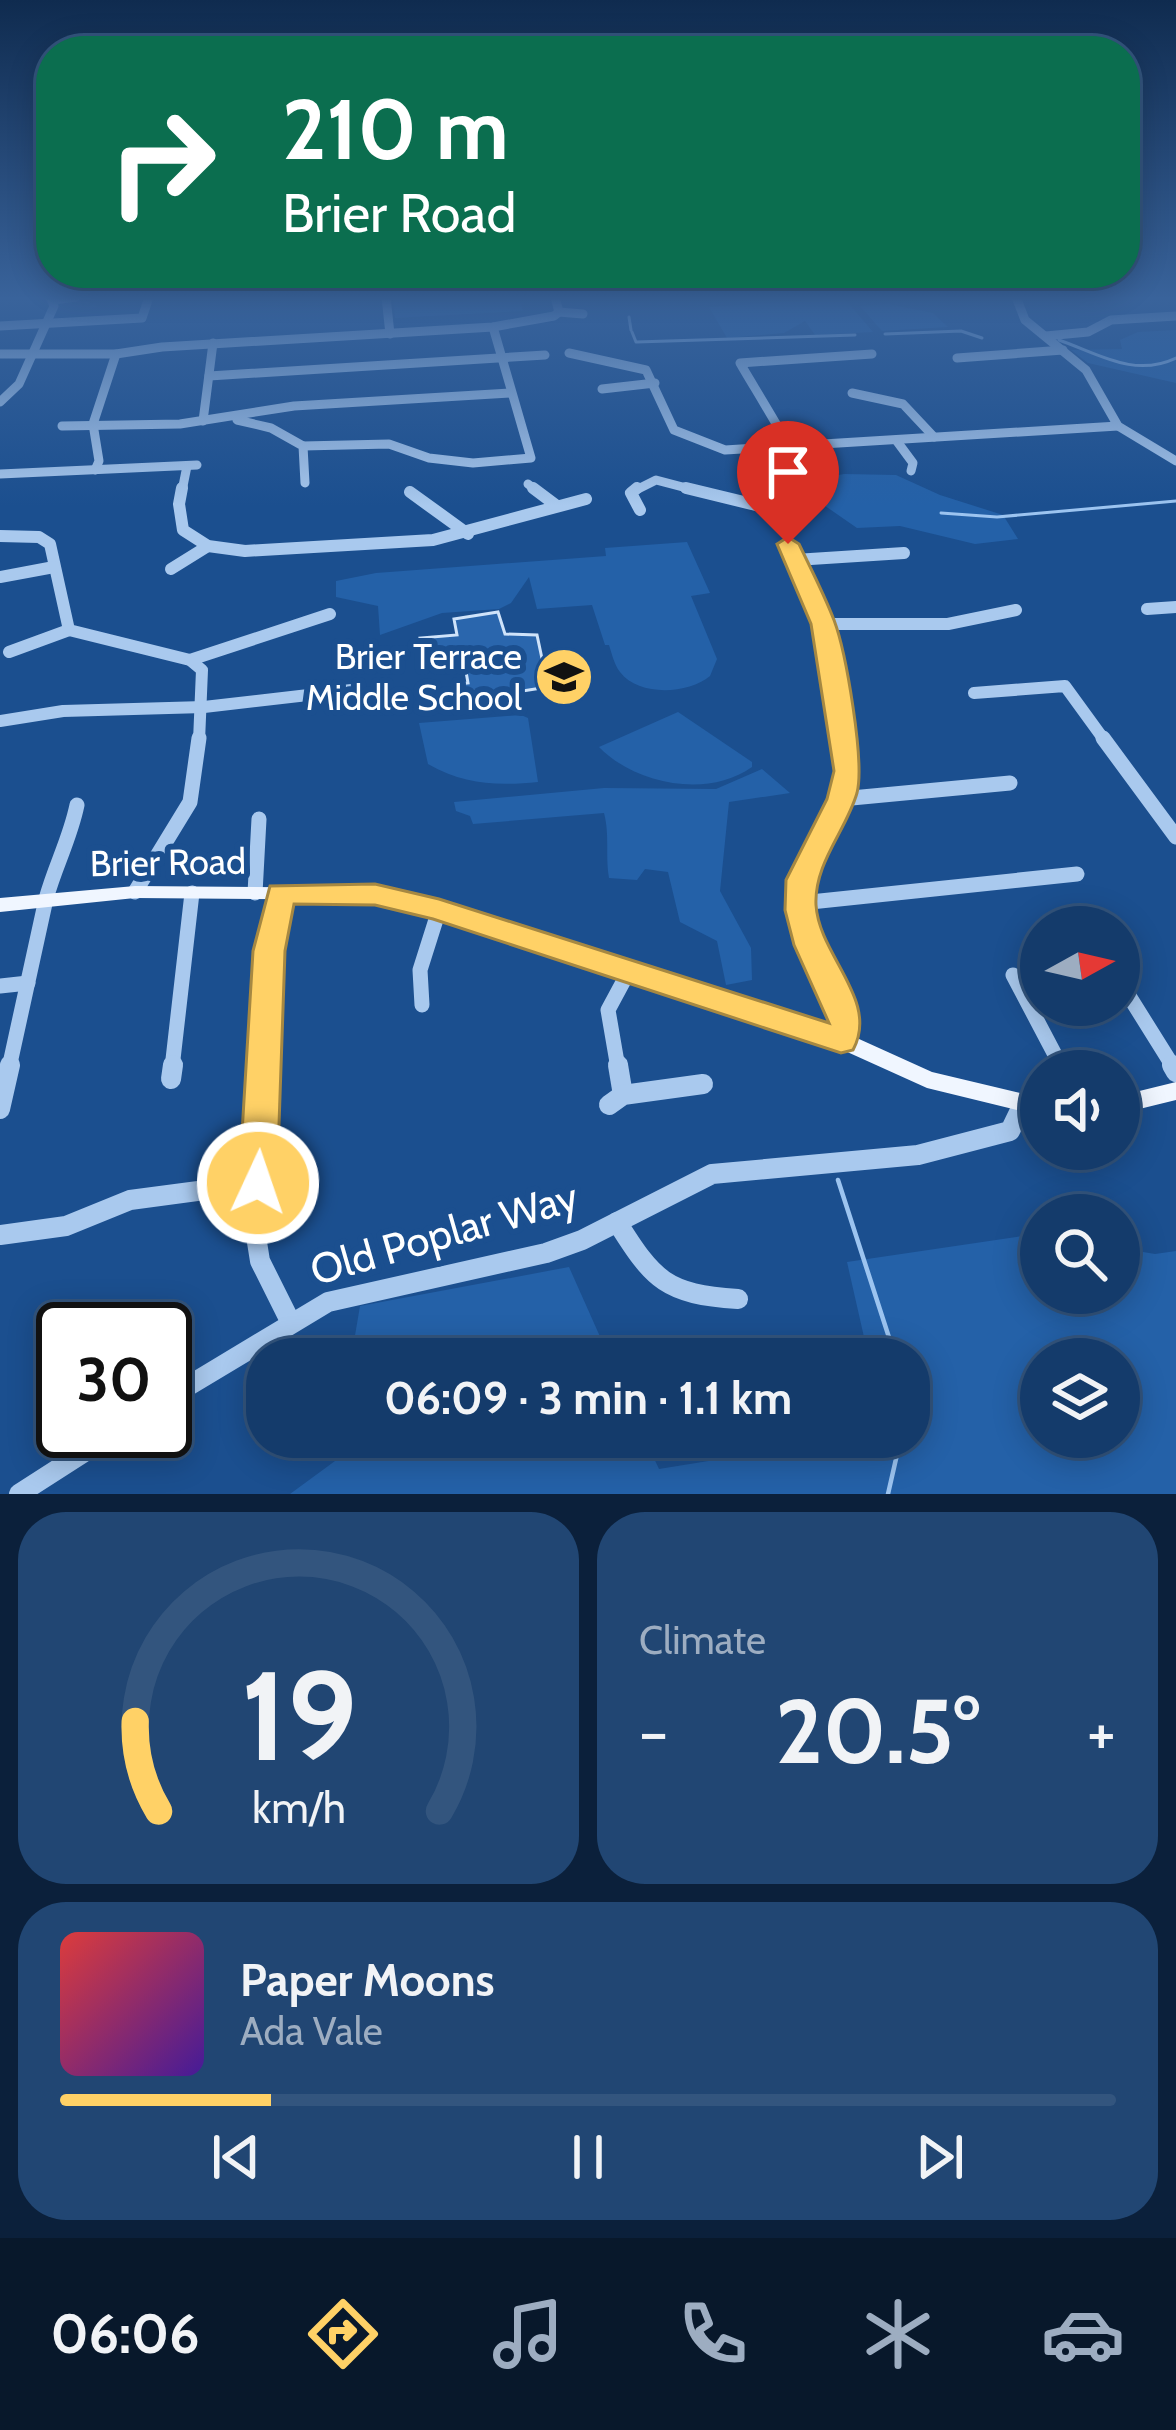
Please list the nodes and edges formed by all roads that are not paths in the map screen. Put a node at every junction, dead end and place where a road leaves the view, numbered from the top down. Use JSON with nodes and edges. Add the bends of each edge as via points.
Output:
{"nodes":[{"id":1,"x":26,"y":367,"type":"edge"},
{"id":2,"x":115,"y":367,"type":"edge"},
{"id":3,"x":209,"y":367,"type":"edge"},
{"id":4,"x":359,"y":367,"type":"edge"},
{"id":5,"x":503,"y":367,"type":"edge"},
{"id":6,"x":636,"y":367,"type":"edge"},
{"id":7,"x":742,"y":367,"type":"edge"},
{"id":8,"x":1083,"y":367,"type":"edge"},
{"id":9,"x":208,"y":376,"type":"junction"},
{"id":10,"x":655,"y":383,"type":"junction"},
{"id":11,"x":120,"y":389,"type":"dead end"},
{"id":12,"x":602,"y":389,"type":"dead end"},
{"id":13,"x":104,"y":390,"type":"junction"},
{"id":14,"x":510,"y":393,"type":"junction"},
{"id":15,"x":851,"y":393,"type":"dead end"},
{"id":16,"x":0,"y":402,"type":"edge"},
{"id":17,"x":234,"y":419,"type":"junction"},
{"id":18,"x":203,"y":421,"type":"junction"},
{"id":19,"x":93,"y":424,"type":"junction"},
{"id":20,"x":62,"y":426,"type":"dead end"},
{"id":21,"x":1118,"y":426,"type":"junction"},
{"id":22,"x":934,"y":437,"type":"junction"},
{"id":23,"x":896,"y":440,"type":"junction"},
{"id":24,"x":303,"y":446,"type":"junction"},
{"id":25,"x":785,"y":446,"type":"junction"},
{"id":26,"x":1176,"y":461,"type":"edge"},
{"id":27,"x":95,"y":470,"type":"junction"},
{"id":28,"x":911,"y":471,"type":"dead end"},
{"id":29,"x":0,"y":474,"type":"edge"},
{"id":30,"x":305,"y":483,"type":"dead end"},
{"id":31,"x":528,"y":484,"type":"dead end"},
{"id":32,"x":410,"y":492,"type":"dead end"},
{"id":33,"x":586,"y":499,"type":"dead end"},
{"id":34,"x":556,"y":506,"type":"junction"},
{"id":35,"x":640,"y":510,"type":"dead end"},
{"id":36,"x":468,"y":534,"type":"junction"},
{"id":37,"x":0,"y":536,"type":"edge"},
{"id":38,"x":788,"y":544,"type":"dead end"},
{"id":39,"x":208,"y":546,"type":"junction"},
{"id":40,"x":904,"y":553,"type":"dead end"},
{"id":41,"x":796,"y":560,"type":"junction"},
{"id":42,"x":54,"y":567,"type":"junction"},
{"id":43,"x":171,"y":569,"type":"dead end"},
{"id":44,"x":0,"y":577,"type":"edge"},
{"id":45,"x":1176,"y":607,"type":"edge"},
{"id":46,"x":1147,"y":609,"type":"dead end"},
{"id":47,"x":1016,"y":610,"type":"dead end"},
{"id":48,"x":330,"y":614,"type":"dead end"},
{"id":49,"x":823,"y":624,"type":"junction"},
{"id":50,"x":69,"y":631,"type":"junction"},
{"id":51,"x":8,"y":652,"type":"dead end"},
{"id":52,"x":190,"y":660,"type":"junction"},
{"id":53,"x":360,"y":689,"type":"dead end"},
{"id":54,"x":974,"y":693,"type":"dead end"},
{"id":55,"x":204,"y":707,"type":"junction"},
{"id":56,"x":0,"y":721,"type":"edge"},
{"id":57,"x":1010,"y":783,"type":"dead end"},
{"id":58,"x":841,"y":799,"type":"junction"},
{"id":59,"x":77,"y":805,"type":"dead end"},
{"id":60,"x":259,"y":819,"type":"dead end"},
{"id":61,"x":1176,"y":837,"type":"edge"},
{"id":62,"x":1077,"y":874,"type":"dead end"},
{"id":63,"x":135,"y":892,"type":"junction"},
{"id":64,"x":193,"y":893,"type":"junction"},
{"id":65,"x":255,"y":893,"type":"junction"},
{"id":66,"x":281,"y":893,"type":"junction"},
{"id":67,"x":46,"y":899,"type":"junction"},
{"id":68,"x":801,"y":903,"type":"junction"},
{"id":69,"x":0,"y":904,"type":"edge"},
{"id":70,"x":439,"y":910,"type":"junction"},
{"id":71,"x":629,"y":971,"type":"junction"},
{"id":72,"x":1013,"y":975,"type":"dead end"},
{"id":73,"x":28,"y":983,"type":"junction"},
{"id":74,"x":0,"y":986,"type":"edge"},
{"id":75,"x":422,"y":1005,"type":"dead end"},
{"id":76,"x":1140,"y":1014,"type":"edge"},
{"id":77,"x":841,"y":1040,"type":"junction"},
{"id":78,"x":1053,"y":1050,"type":"edge"},
{"id":79,"x":1176,"y":1072,"type":"edge"},
{"id":80,"x":171,"y":1078,"type":"dead end"},
{"id":81,"x":703,"y":1084,"type":"dead end"},
{"id":82,"x":1176,"y":1091,"type":"edge"},
{"id":83,"x":1140,"y":1100,"type":"edge"},
{"id":84,"x":1020,"y":1103,"type":"edge"},
{"id":85,"x":0,"y":1109,"type":"edge"},
{"id":86,"x":1020,"y":1120,"type":"edge"},
{"id":87,"x":258,"y":1183,"type":"junction"},
{"id":88,"x":617,"y":1222,"type":"junction"},
{"id":89,"x":0,"y":1235,"type":"edge"},
{"id":90,"x":738,"y":1299,"type":"dead end"},
{"id":91,"x":290,"y":1321,"type":"junction"},
{"id":92,"x":192,"y":1383,"type":"edge"},
{"id":93,"x":75,"y":1458,"type":"edge"},
{"id":94,"x":20,"y":1494,"type":"edge"}],
"edges":[{"from":1,"to":16,"type":"street"},
{"from":2,"to":13,"type":"street"},
{"from":3,"to":9,"type":"street"},
{"from":4,"to":9,"type":"street"},
{"from":5,"to":14,"type":"street"},
{"from":6,"to":10,"type":"street"},
{"from":7,"to":25,"type":"street"},
{"from":8,"to":21,"type":"street"},
{"from":9,"to":18,"type":"street"},
{"from":10,"to":12,"type":"street"},
{"from":10,"to":25,"type":"street","via":[[674,430],[725,450]]},
{"from":11,"to":13,"type":"street"},
{"from":13,"to":19,"type":"street"},
{"from":14,"to":17,"type":"street","via":[[281,408]]},
{"from":14,"to":24,"type":"street","via":[[531,458],[473,463],[389,444]]},
{"from":15,"to":22,"type":"street","via":[[903,404]]},
{"from":17,"to":18,"type":"street"},
{"from":17,"to":24,"type":"street"},
{"from":18,"to":19,"type":"street"},
{"from":19,"to":20,"type":"street"},
{"from":19,"to":27,"type":"street"},
{"from":21,"to":22,"type":"street"},
{"from":21,"to":26,"type":"street"},
{"from":22,"to":23,"type":"street"},
{"from":23,"to":25,"type":"street"},
{"from":23,"to":28,"type":"street"},
{"from":24,"to":30,"type":"street"},
{"from":25,"to":35,"type":"street","via":[[813,488],[803,501],[746,505],[656,480],[631,493]]},
{"from":27,"to":29,"type":"street"},
{"from":27,"to":39,"type":"street","via":[[192,465],[178,516],[183,530]]},
{"from":31,"to":34,"type":"street"},
{"from":32,"to":36,"type":"street"},
{"from":33,"to":34,"type":"street"},
{"from":34,"to":36,"type":"street"},
{"from":36,"to":39,"type":"street","via":[[271,552]]},
{"from":37,"to":42,"type":"street","via":[[46,539]]},
{"from":38,"to":41,"type":"street"},
{"from":39,"to":43,"type":"street"},
{"from":40,"to":41,"type":"street"},
{"from":41,"to":49,"type":"street"},
{"from":42,"to":44,"type":"street"},
{"from":42,"to":50,"type":"street"},
{"from":45,"to":46,"type":"street"},
{"from":47,"to":49,"type":"street","via":[[944,622]]},
{"from":48,"to":52,"type":"street"},
{"from":49,"to":58,"type":"street","via":[[848,771]]},
{"from":50,"to":51,"type":"street"},
{"from":50,"to":52,"type":"street"},
{"from":52,"to":55,"type":"street","via":[[202,670]]},
{"from":53,"to":55,"type":"street"},
{"from":54,"to":61,"type":"street","via":[[1065,686]]},
{"from":55,"to":56,"type":"street"},
{"from":55,"to":63,"type":"street","via":[[190,802]]},
{"from":57,"to":58,"type":"street"},
{"from":58,"to":68,"type":"street","via":[[802,880]]},
{"from":59,"to":67,"type":"street"},
{"from":60,"to":65,"type":"street"},
{"from":62,"to":68,"type":"street"},
{"from":63,"to":64,"type":"main road","name":"Brier Road"},
{"from":63,"to":67,"type":"main road","name":"Brier Road"},
{"from":64,"to":65,"type":"main road","name":"Brier Road"},
{"from":64,"to":80,"type":"street"},
{"from":65,"to":66,"type":"main road","name":"Brier Road"},
{"from":66,"to":70,"type":"main road","name":"Brier Road","via":[[375,894]]},
{"from":66,"to":87,"type":"street","via":[[269,951]]},
{"from":67,"to":69,"type":"main road","name":"Brier Road"},
{"from":67,"to":73,"type":"street"},
{"from":68,"to":77,"type":"street","via":[[811,945],[843,1009]]},
{"from":70,"to":71,"type":"main road","name":"Brier Road"},
{"from":70,"to":75,"type":"street","via":[[420,970]]},
{"from":71,"to":77,"type":"main road","name":"Brier Road"},
{"from":71,"to":81,"type":"street","via":[[608,1010],[616,1100]]},
{"from":72,"to":78,"type":"street"},
{"from":73,"to":74,"type":"street"},
{"from":73,"to":85,"type":"street"},
{"from":76,"to":79,"type":"street"},
{"from":77,"to":84,"type":"main road","name":"Brier Road","via":[[927,1079]]},
{"from":82,"to":83,"type":"main road"},
{"from":86,"to":88,"type":"street","name":"Old Poplar Way","via":[[984,1142],[918,1155],[712,1174]]},
{"from":87,"to":89,"type":"street","via":[[130,1200],[66,1226]]},
{"from":87,"to":91,"type":"street","via":[[260,1261]]},
{"from":88,"to":90,"type":"street","via":[[668,1290]]},
{"from":88,"to":91,"type":"street","name":"Old Poplar Way","via":[[546,1252],[358,1292]]},
{"from":91,"to":92,"type":"street","name":"Old Poplar Way"},
{"from":93,"to":94,"type":"street"}]}
